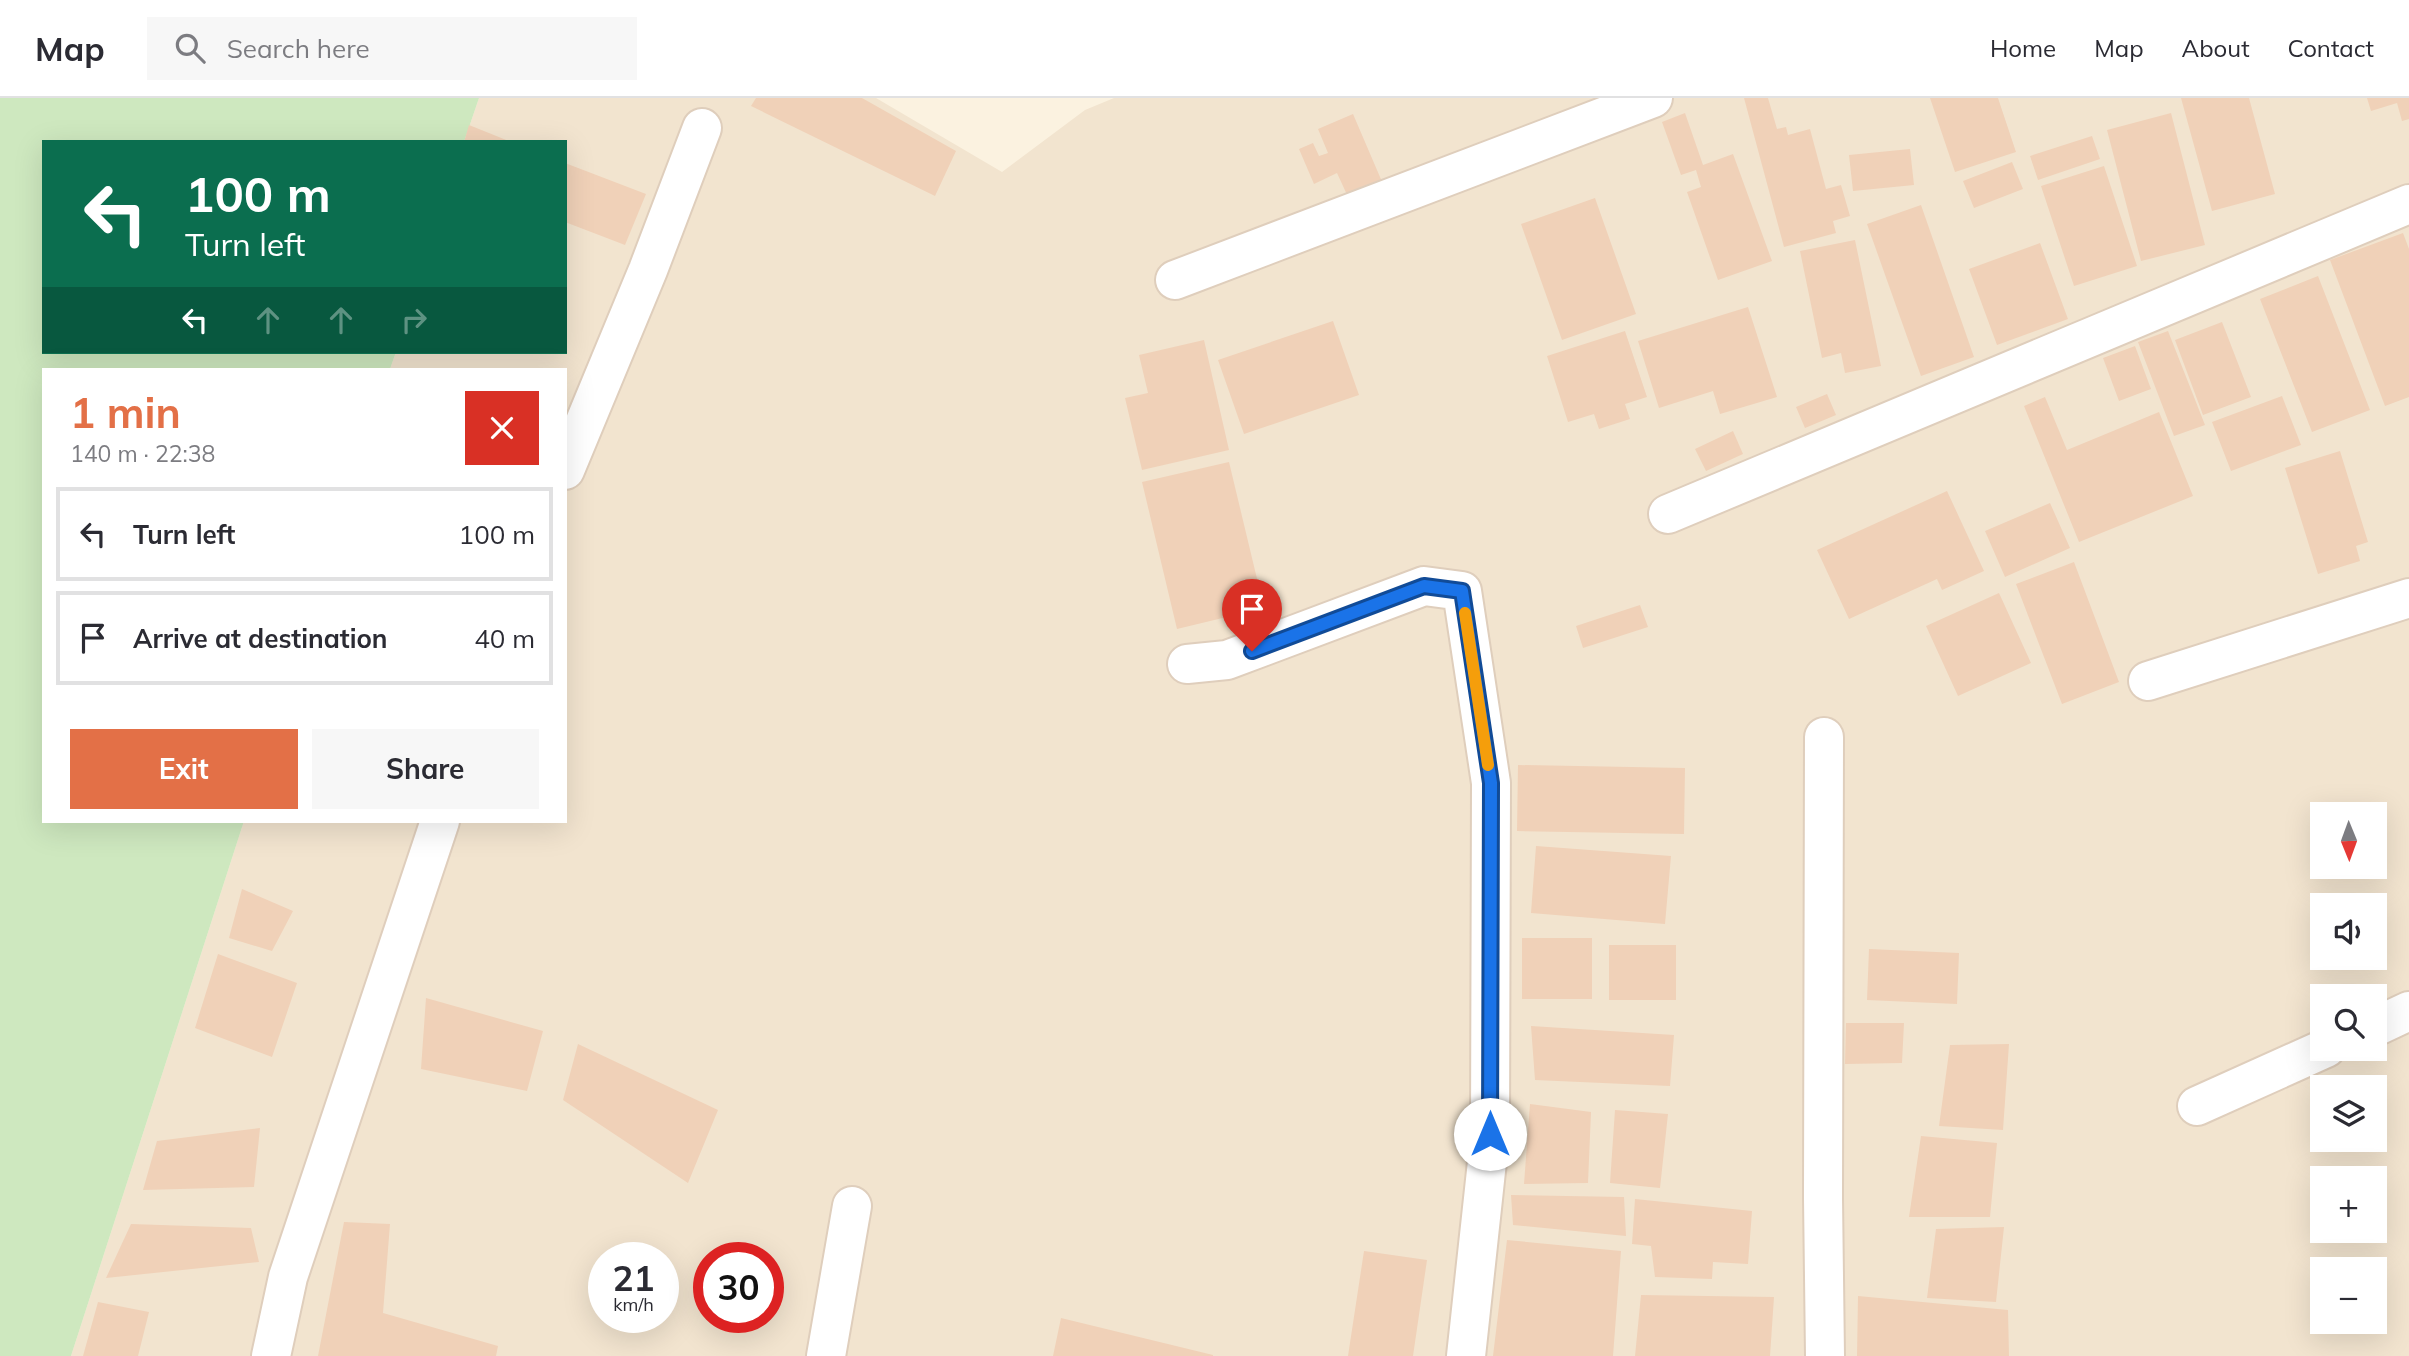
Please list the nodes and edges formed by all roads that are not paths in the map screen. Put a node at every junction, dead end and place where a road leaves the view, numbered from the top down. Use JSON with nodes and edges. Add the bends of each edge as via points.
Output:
{"nodes":[{"id":1,"x":1653,"y":98,"type":"edge"},
{"id":2,"x":702,"y":128,"type":"dead end"},
{"id":3,"x":2409,"y":204,"type":"edge"},
{"id":4,"x":1175,"y":281,"type":"dead end"},
{"id":5,"x":567,"y":465,"type":"edge"},
{"id":6,"x":1668,"y":514,"type":"dead end"},
{"id":7,"x":2409,"y":598,"type":"edge"},
{"id":8,"x":1187,"y":664,"type":"dead end"},
{"id":9,"x":2148,"y":681,"type":"dead end"},
{"id":10,"x":1824,"y":737,"type":"dead end"},
{"id":11,"x":439,"y":823,"type":"edge"},
{"id":12,"x":2409,"y":1011,"type":"edge"},
{"id":13,"x":2387,"y":1021,"type":"edge"},
{"id":14,"x":2310,"y":1055,"type":"edge"},
{"id":15,"x":2197,"y":1106,"type":"dead end"},
{"id":16,"x":852,"y":1206,"type":"dead end"},
{"id":17,"x":271,"y":1356,"type":"edge"},
{"id":18,"x":826,"y":1356,"type":"edge"},
{"id":19,"x":1466,"y":1356,"type":"edge"},
{"id":20,"x":1825,"y":1356,"type":"edge"}],
"edges":[{"from":1,"to":4,"type":"street"},
{"from":2,"to":5,"type":"street"},
{"from":3,"to":6,"type":"street"},
{"from":7,"to":9,"type":"street"},
{"from":8,"to":19,"type":"street","via":[[1227,660],[1424,586],[1462,591],[1491,783],[1490,1134]]},
{"from":10,"to":20,"type":"street"},
{"from":11,"to":17,"type":"street","via":[[288,1277]]},
{"from":12,"to":13,"type":"street"},
{"from":14,"to":15,"type":"street"},
{"from":16,"to":18,"type":"street"}]}
